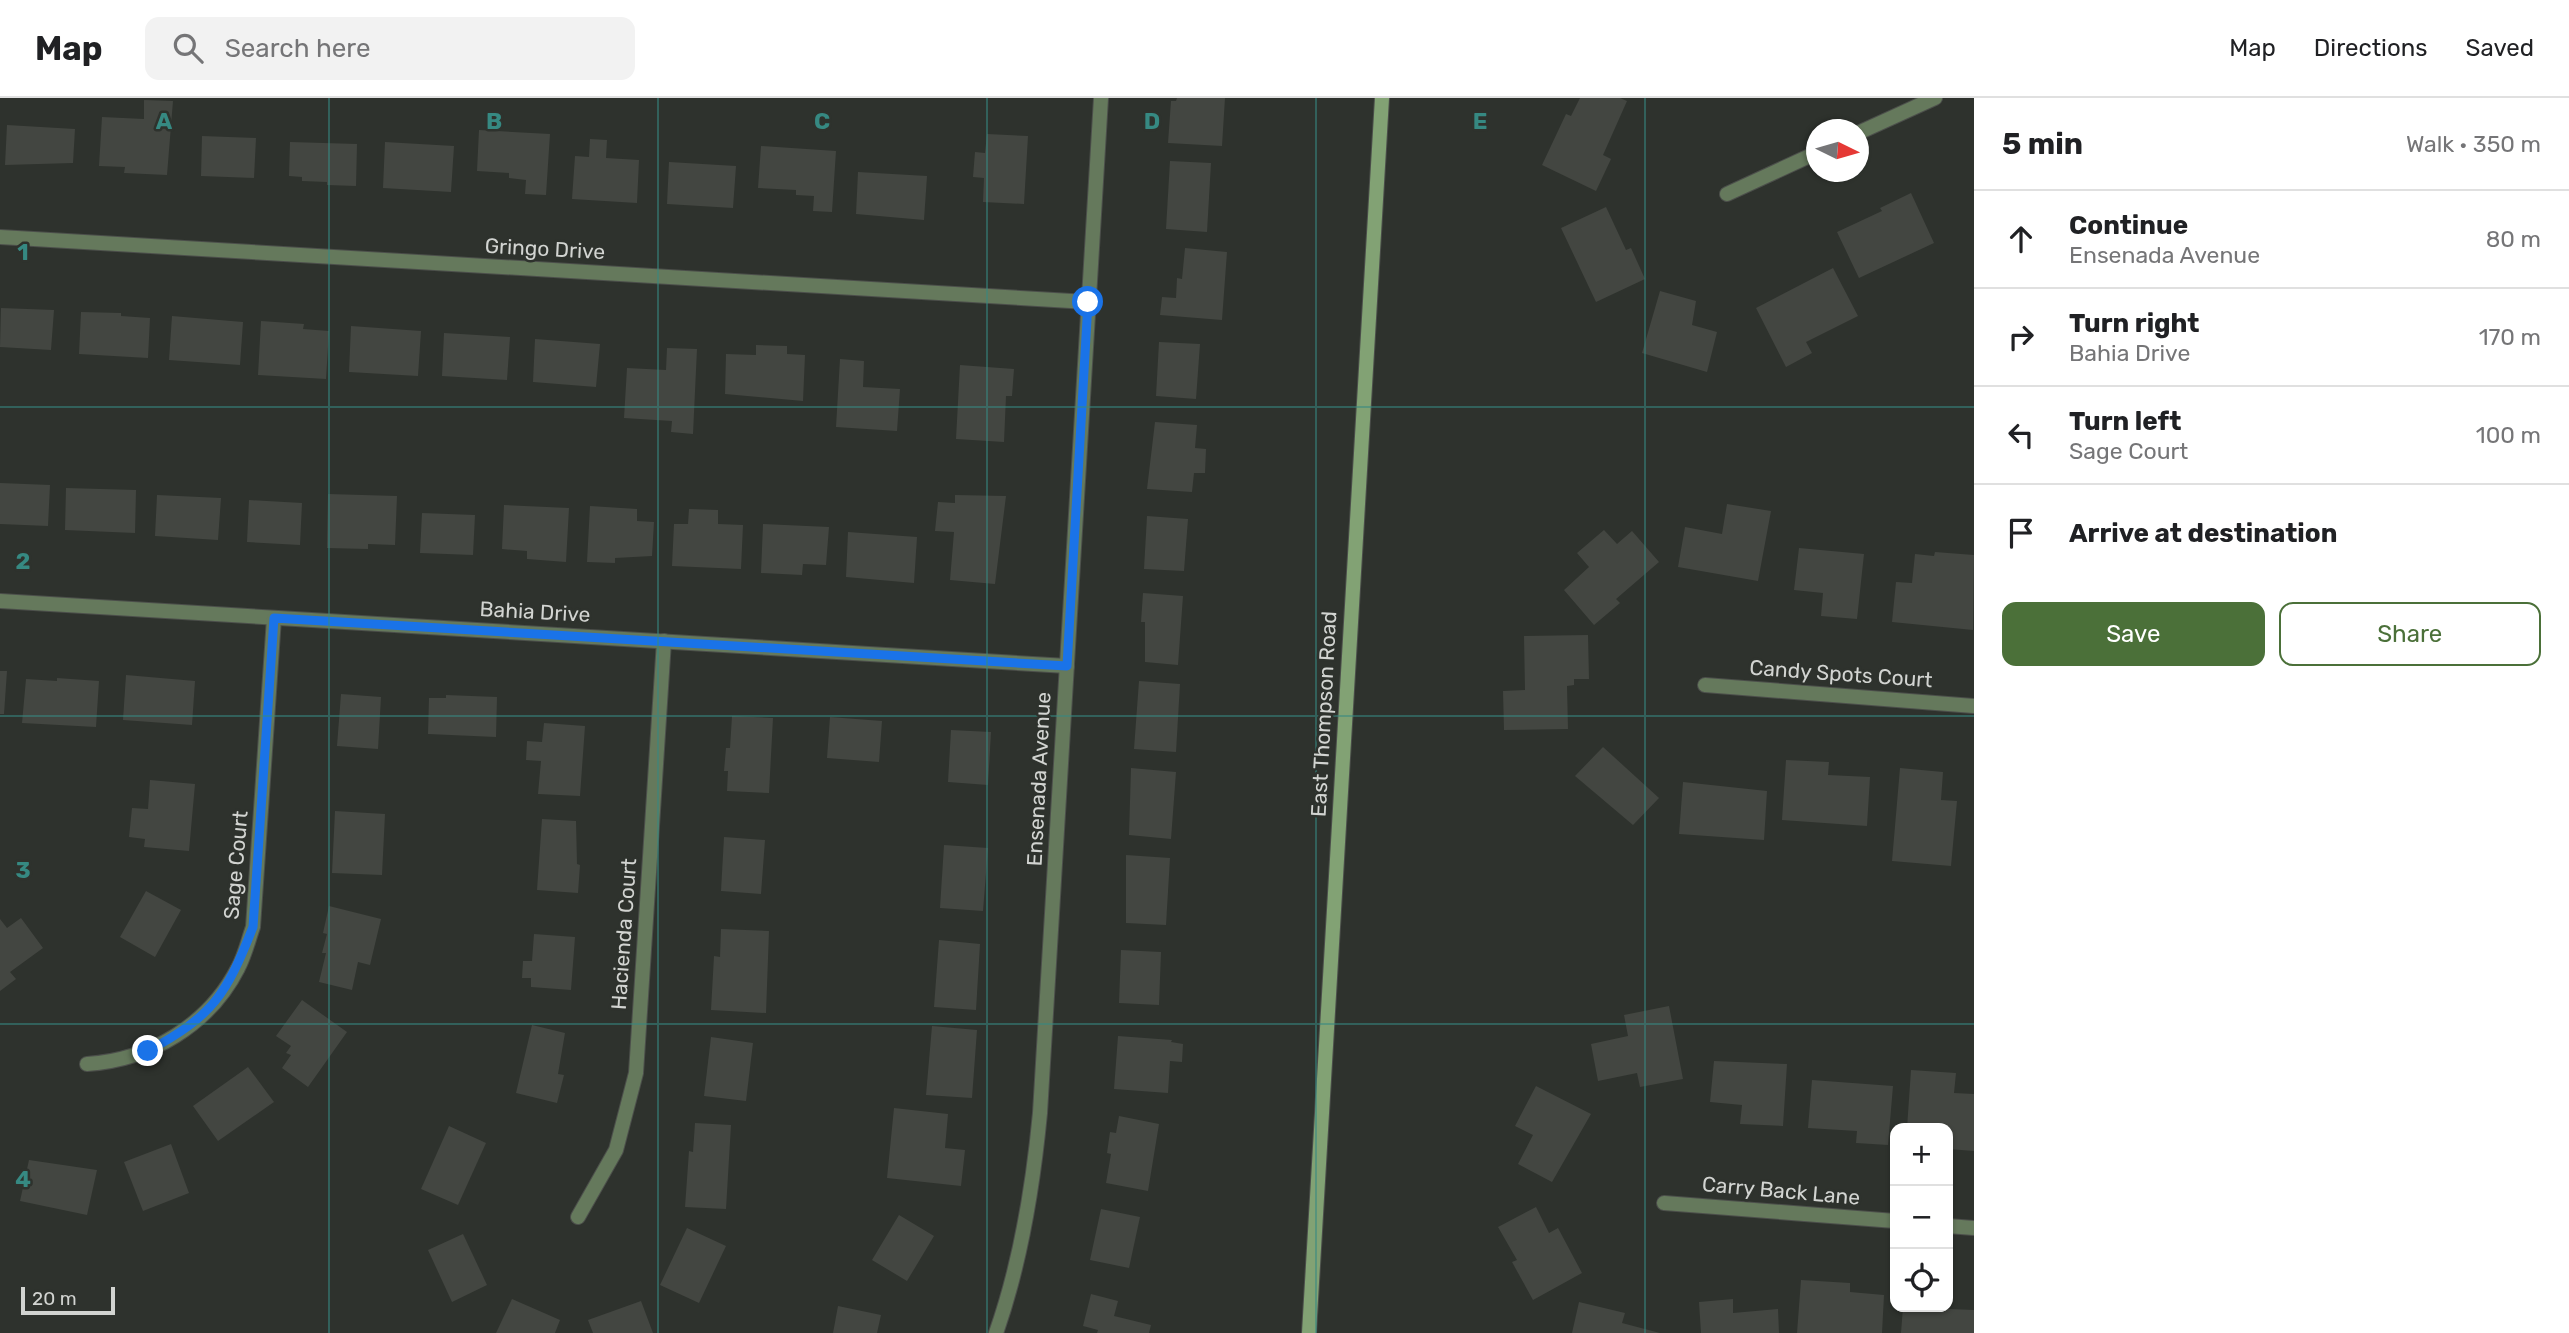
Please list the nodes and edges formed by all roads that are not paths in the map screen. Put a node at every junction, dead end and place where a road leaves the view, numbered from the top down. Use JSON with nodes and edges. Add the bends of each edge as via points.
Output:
{"nodes":[{"id":1,"x":1101,"y":98,"type":"edge"},
{"id":2,"x":1382,"y":98,"type":"edge"},
{"id":3,"x":1935,"y":98,"type":"edge"},
{"id":4,"x":1869,"y":129,"type":"edge"},
{"id":5,"x":1806,"y":158,"type":"edge"},
{"id":6,"x":1727,"y":194,"type":"dead end"},
{"id":7,"x":0,"y":237,"type":"edge"},
{"id":8,"x":1088,"y":302,"type":"junction"},
{"id":9,"x":0,"y":601,"type":"edge"},
{"id":10,"x":274,"y":618,"type":"junction"},
{"id":11,"x":664,"y":641,"type":"junction"},
{"id":12,"x":1067,"y":666,"type":"junction"},
{"id":13,"x":1705,"y":685,"type":"dead end"},
{"id":14,"x":1974,"y":706,"type":"edge"},
{"id":15,"x":87,"y":1064,"type":"dead end"},
{"id":16,"x":1664,"y":1203,"type":"dead end"},
{"id":17,"x":578,"y":1217,"type":"dead end"},
{"id":18,"x":1890,"y":1222,"type":"edge"},
{"id":19,"x":1953,"y":1226,"type":"edge"},
{"id":20,"x":1974,"y":1228,"type":"edge"},
{"id":21,"x":996,"y":1333,"type":"edge"},
{"id":22,"x":1309,"y":1333,"type":"edge"}],
"edges":[{"from":1,"to":8,"type":"street","name":"Ensenada Avenue"},
{"from":2,"to":22,"type":"main road","name":"East Thompson Road"},
{"from":3,"to":4,"type":"street"},
{"from":5,"to":6,"type":"street"},
{"from":7,"to":8,"type":"street","name":"Gringo Drive"},
{"from":8,"to":12,"type":"street","name":"Ensenada Avenue"},
{"from":9,"to":10,"type":"street","name":"Bahia Drive"},
{"from":10,"to":11,"type":"street","name":"Bahia Drive"},
{"from":10,"to":15,"type":"street","name":"Sage Court","via":[[253,927],[243,957],[220,996],[186,1028],[148,1051]]},
{"from":11,"to":12,"type":"street","name":"Bahia Drive"},
{"from":11,"to":17,"type":"street","name":"Hacienda Court","via":[[636,1073],[616,1150]]},
{"from":12,"to":21,"type":"street","name":"Ensenada Avenue","via":[[1035,1168],[1019,1254]]},
{"from":13,"to":14,"type":"street","name":"Candy Spots Court"},
{"from":16,"to":18,"type":"street","name":"Carry Back Lane"},
{"from":19,"to":20,"type":"street"}]}
